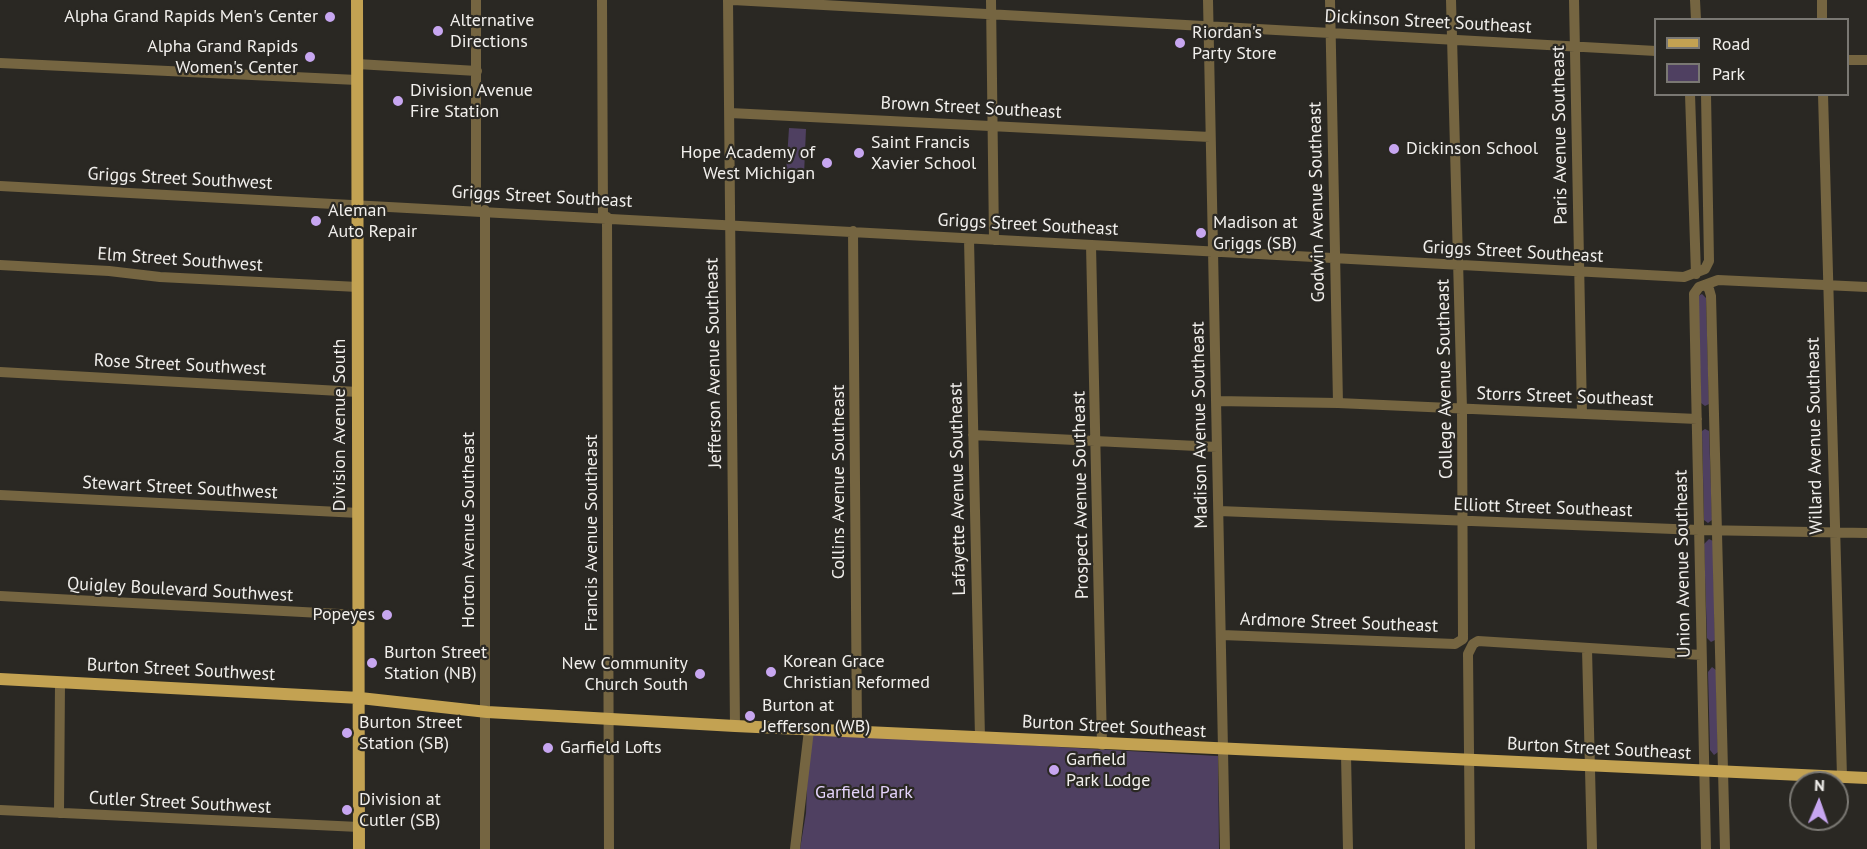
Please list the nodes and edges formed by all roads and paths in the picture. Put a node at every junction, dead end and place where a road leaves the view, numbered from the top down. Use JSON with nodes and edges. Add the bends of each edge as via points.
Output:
{"nodes":[{"id":1,"x":357,"y":0,"type":"edge"},
{"id":2,"x":476,"y":0,"type":"edge"},
{"id":3,"x":602,"y":0,"type":"edge"},
{"id":4,"x":730,"y":0,"type":"edge"},
{"id":5,"x":991,"y":0,"type":"edge"},
{"id":6,"x":1208,"y":0,"type":"edge"},
{"id":7,"x":1330,"y":0,"type":"edge"},
{"id":8,"x":1451,"y":0,"type":"edge"},
{"id":9,"x":1574,"y":0,"type":"edge"},
{"id":10,"x":1695,"y":0,"type":"edge"},
{"id":11,"x":1822,"y":0,"type":"edge"},
{"id":12,"x":991,"y":15,"type":"junction"},
{"id":13,"x":1696,"y":18,"type":"edge"},
{"id":14,"x":1822,"y":18,"type":"edge"},
{"id":15,"x":1209,"y":25,"type":"junction"},
{"id":16,"x":1330,"y":34,"type":"junction"},
{"id":17,"x":1452,"y":39,"type":"junction"},
{"id":18,"x":1575,"y":46,"type":"junction"},
{"id":19,"x":1654,"y":51,"type":"edge"},
{"id":20,"x":1849,"y":60,"type":"edge"},
{"id":21,"x":1867,"y":60,"type":"edge"},
{"id":22,"x":0,"y":63,"type":"edge"},
{"id":23,"x":357,"y":64,"type":"junction"},
{"id":24,"x":477,"y":71,"type":"junction"},
{"id":25,"x":357,"y":80,"type":"junction"},
{"id":26,"x":1690,"y":96,"type":"edge"},
{"id":27,"x":1706,"y":96,"type":"edge"},
{"id":28,"x":1823,"y":96,"type":"edge"},
{"id":29,"x":730,"y":113,"type":"junction"},
{"id":30,"x":992,"y":125,"type":"junction"},
{"id":31,"x":1210,"y":137,"type":"junction"},
{"id":32,"x":0,"y":186,"type":"edge"},
{"id":33,"x":357,"y":204,"type":"junction"},
{"id":34,"x":481,"y":210,"type":"junction"},
{"id":35,"x":605,"y":217,"type":"junction"},
{"id":36,"x":729,"y":224,"type":"junction"},
{"id":37,"x":853,"y":231,"type":"junction"},
{"id":38,"x":969,"y":239,"type":"junction"},
{"id":39,"x":994,"y":240,"type":"junction"},
{"id":40,"x":1091,"y":245,"type":"junction"},
{"id":41,"x":1212,"y":253,"type":"junction"},
{"id":42,"x":1335,"y":260,"type":"junction"},
{"id":43,"x":0,"y":265,"type":"edge"},
{"id":44,"x":1459,"y":265,"type":"junction"},
{"id":45,"x":1579,"y":271,"type":"junction"},
{"id":46,"x":1696,"y":274,"type":"junction"},
{"id":47,"x":1705,"y":285,"type":"junction"},
{"id":48,"x":1828,"y":285,"type":"junction"},
{"id":49,"x":358,"y":287,"type":"junction"},
{"id":50,"x":1867,"y":287,"type":"edge"},
{"id":51,"x":0,"y":372,"type":"edge"},
{"id":52,"x":358,"y":392,"type":"junction"},
{"id":53,"x":1216,"y":401,"type":"junction"},
{"id":54,"x":1338,"y":403,"type":"junction"},
{"id":55,"x":1462,"y":409,"type":"junction"},
{"id":56,"x":1582,"y":414,"type":"junction"},
{"id":57,"x":1697,"y":419,"type":"junction"},
{"id":58,"x":973,"y":435,"type":"junction"},
{"id":59,"x":1096,"y":440,"type":"junction"},
{"id":60,"x":1217,"y":447,"type":"junction"},
{"id":61,"x":0,"y":495,"type":"edge"},
{"id":62,"x":1219,"y":511,"type":"junction"},
{"id":63,"x":358,"y":513,"type":"junction"},
{"id":64,"x":1464,"y":521,"type":"junction"},
{"id":65,"x":1699,"y":530,"type":"junction"},
{"id":66,"x":1717,"y":530,"type":"junction"},
{"id":67,"x":1834,"y":531,"type":"junction"},
{"id":68,"x":1867,"y":533,"type":"edge"},
{"id":69,"x":0,"y":596,"type":"edge"},
{"id":70,"x":358,"y":615,"type":"junction"},
{"id":71,"x":1222,"y":635,"type":"junction"},
{"id":72,"x":1461,"y":637,"type":"joint"},
{"id":73,"x":1587,"y":649,"type":"junction"},
{"id":74,"x":1701,"y":656,"type":"junction"},
{"id":75,"x":0,"y":679,"type":"edge"},
{"id":76,"x":60,"y":682,"type":"junction"},
{"id":77,"x":360,"y":698,"type":"junction"},
{"id":78,"x":487,"y":712,"type":"junction"},
{"id":79,"x":610,"y":719,"type":"junction"},
{"id":80,"x":735,"y":726,"type":"junction"},
{"id":81,"x":809,"y":730,"type":"junction"},
{"id":82,"x":857,"y":732,"type":"junction"},
{"id":83,"x":980,"y":738,"type":"junction"},
{"id":84,"x":1102,"y":745,"type":"junction"},
{"id":85,"x":1223,"y":750,"type":"junction"},
{"id":86,"x":1346,"y":756,"type":"junction"},
{"id":87,"x":1468,"y":761,"type":"junction"},
{"id":88,"x":1591,"y":767,"type":"junction"},
{"id":89,"x":1842,"y":771,"type":"edge"},
{"id":90,"x":1704,"y":772,"type":"junction"},
{"id":91,"x":1725,"y":773,"type":"junction"},
{"id":92,"x":1789,"y":775,"type":"edge"},
{"id":93,"x":1849,"y":777,"type":"edge"},
{"id":94,"x":1867,"y":778,"type":"edge"},
{"id":95,"x":0,"y":810,"type":"edge"},
{"id":96,"x":59,"y":813,"type":"junction"},
{"id":97,"x":359,"y":827,"type":"junction"},
{"id":98,"x":359,"y":849,"type":"edge"},
{"id":99,"x":485,"y":849,"type":"edge"},
{"id":100,"x":609,"y":849,"type":"edge"},
{"id":101,"x":795,"y":849,"type":"edge"},
{"id":102,"x":1225,"y":849,"type":"edge"},
{"id":103,"x":1348,"y":849,"type":"edge"},
{"id":104,"x":1470,"y":849,"type":"edge"},
{"id":105,"x":1592,"y":849,"type":"edge"},
{"id":106,"x":1706,"y":849,"type":"edge"},
{"id":107,"x":1725,"y":849,"type":"edge"}],
"edges":[{"from":1,"to":23,"type":"main road","name":"Division Avenue South"},
{"from":2,"to":24,"type":"street","name":"Horton Avenue Southeast"},
{"from":3,"to":35,"type":"street","name":"Francis Avenue Southeast"},
{"from":4,"to":12,"type":"street","name":"Dickinson Street Southeast"},
{"from":4,"to":29,"type":"street","name":"Jefferson Avenue Southeast"},
{"from":5,"to":12,"type":"street"},
{"from":6,"to":15,"type":"street","name":"Madison Avenue Southeast"},
{"from":7,"to":16,"type":"street","name":"Godwin Avenue Southeast"},
{"from":8,"to":17,"type":"street","name":"College Avenue Southeast"},
{"from":9,"to":18,"type":"street","name":"Paris Avenue Southeast"},
{"from":10,"to":13,"type":"street"},
{"from":11,"to":14,"type":"street"},
{"from":12,"to":15,"type":"street","name":"Dickinson Street Southeast"},
{"from":12,"to":30,"type":"street"},
{"from":15,"to":16,"type":"street","name":"Dickinson Street Southeast"},
{"from":15,"to":31,"type":"street","name":"Madison Avenue Southeast"},
{"from":16,"to":17,"type":"street","name":"Dickinson Street Southeast"},
{"from":16,"to":42,"type":"street","name":"Godwin Avenue Southeast"},
{"from":17,"to":18,"type":"street","name":"Dickinson Street Southeast"},
{"from":17,"to":44,"type":"street","name":"College Avenue Southeast"},
{"from":18,"to":19,"type":"street","name":"Dickinson Street Southeast"},
{"from":18,"to":45,"type":"street","name":"Paris Avenue Southeast"},
{"from":20,"to":21,"type":"street"},
{"from":22,"to":25,"type":"street"},
{"from":23,"to":24,"type":"street"},
{"from":23,"to":25,"type":"main road","name":"Division Avenue South"},
{"from":24,"to":34,"type":"street","name":"Horton Avenue Southeast"},
{"from":25,"to":33,"type":"main road","name":"Division Avenue South"},
{"from":26,"to":46,"type":"street"},
{"from":27,"to":46,"type":"street","via":[[1709,261]]},
{"from":28,"to":48,"type":"street","name":"Willard Avenue Southeast"},
{"from":29,"to":30,"type":"street","name":"Brown Street Southeast"},
{"from":29,"to":36,"type":"street","name":"Jefferson Avenue Southeast"},
{"from":30,"to":31,"type":"street","name":"Brown Street Southeast"},
{"from":30,"to":39,"type":"street"},
{"from":31,"to":41,"type":"street","name":"Madison Avenue Southeast"},
{"from":32,"to":33,"type":"street","name":"Griggs Street Southwest"},
{"from":33,"to":34,"type":"street","name":"Griggs Street Southeast"},
{"from":33,"to":49,"type":"main road","name":"Division Avenue South"},
{"from":34,"to":35,"type":"street","name":"Griggs Street Southeast"},
{"from":34,"to":78,"type":"street","name":"Horton Avenue Southeast"},
{"from":35,"to":36,"type":"street","name":"Griggs Street Southeast"},
{"from":35,"to":79,"type":"street","name":"Francis Avenue Southeast"},
{"from":36,"to":37,"type":"street","name":"Griggs Street Southeast"},
{"from":36,"to":80,"type":"street","name":"Jefferson Avenue Southeast"},
{"from":37,"to":38,"type":"street","name":"Griggs Street Southeast"},
{"from":37,"to":82,"type":"street","name":"Collins Avenue Southeast"},
{"from":38,"to":39,"type":"street","name":"Griggs Street Southeast"},
{"from":38,"to":58,"type":"street","name":"Lafayette Avenue Southeast"},
{"from":39,"to":40,"type":"street","name":"Griggs Street Southeast"},
{"from":40,"to":41,"type":"street","name":"Griggs Street Southeast"},
{"from":40,"to":59,"type":"street","name":"Prospect Avenue Southeast"},
{"from":41,"to":42,"type":"street","name":"Griggs Street Southeast"},
{"from":41,"to":53,"type":"street","name":"Madison Avenue Southeast"},
{"from":42,"to":44,"type":"street","name":"Griggs Street Southeast"},
{"from":42,"to":54,"type":"street","name":"Godwin Avenue Southeast"},
{"from":43,"to":49,"type":"street","name":"Elm Street Southwest"},
{"from":44,"to":45,"type":"street","name":"Griggs Street Southeast"},
{"from":44,"to":55,"type":"street","name":"College Avenue Southeast"},
{"from":45,"to":46,"type":"street","name":"Griggs Street Southeast","via":[[1684,277]]},
{"from":45,"to":56,"type":"street","name":"Paris Avenue Southeast"},
{"from":47,"to":48,"type":"street","via":[[1718,280]]},
{"from":47,"to":57,"type":"street","name":"Union Avenue Southeast","via":[[1694,294]]},
{"from":47,"to":66,"type":"street","via":[[1711,296]]},
{"from":48,"to":50,"type":"street"},
{"from":48,"to":67,"type":"street","name":"Willard Avenue Southeast"},
{"from":49,"to":52,"type":"main road","name":"Division Avenue South"},
{"from":51,"to":52,"type":"street","name":"Rose Street Southwest"},
{"from":52,"to":63,"type":"main road","name":"Division Avenue South"},
{"from":53,"to":54,"type":"street","name":"Storrs Street Southeast"},
{"from":53,"to":60,"type":"street","name":"Madison Avenue Southeast"},
{"from":54,"to":55,"type":"street","name":"Storrs Street Southeast"},
{"from":55,"to":56,"type":"street","name":"Storrs Street Southeast"},
{"from":55,"to":64,"type":"street","name":"College Avenue Southeast"},
{"from":56,"to":57,"type":"street","name":"Storrs Street Southeast"},
{"from":57,"to":65,"type":"street","name":"Union Avenue Southeast"},
{"from":58,"to":59,"type":"street"},
{"from":58,"to":83,"type":"street","name":"Lafayette Avenue Southeast"},
{"from":59,"to":60,"type":"street"},
{"from":59,"to":84,"type":"street","name":"Prospect Avenue Southeast"},
{"from":60,"to":62,"type":"street","name":"Madison Avenue Southeast"},
{"from":61,"to":63,"type":"street","name":"Stewart Street Southwest"},
{"from":62,"to":64,"type":"street","name":"Elliott Street Southeast"},
{"from":62,"to":71,"type":"street","name":"Madison Avenue Southeast"},
{"from":63,"to":70,"type":"main road","name":"Division Avenue South"},
{"from":64,"to":65,"type":"street","name":"Elliott Street Southeast"},
{"from":64,"to":72,"type":"street","name":"College Avenue Southeast"},
{"from":65,"to":66,"type":"street","name":"Elliott Street Southeast"},
{"from":65,"to":74,"type":"street","name":"Union Avenue Southeast"},
{"from":66,"to":67,"type":"street","name":"Elliott Street Southeast"},
{"from":66,"to":91,"type":"street"},
{"from":67,"to":68,"type":"street","name":"Elliott Street Southeast"},
{"from":67,"to":89,"type":"street","name":"Willard Avenue Southeast"},
{"from":69,"to":70,"type":"street","name":"Quigley Boulevard Southwest"},
{"from":70,"to":77,"type":"main road","name":"Division Avenue South"},
{"from":71,"to":72,"type":"street","name":"Ardmore Street Southeast"},
{"from":71,"to":85,"type":"street","name":"Madison Avenue Southeast"},
{"from":73,"to":74,"type":"street"},
{"from":73,"to":87,"type":"street","via":[[1478,641],[1473,644],[1468,654]]},
{"from":73,"to":88,"type":"street"},
{"from":74,"to":90,"type":"street","name":"Union Avenue Southeast"},
{"from":75,"to":76,"type":"main road","name":"Burton Street Southwest"},
{"from":76,"to":77,"type":"main road","name":"Burton Street Southwest"},
{"from":76,"to":96,"type":"street"},
{"from":77,"to":78,"type":"main road","name":"Burton Street Southeast"},
{"from":77,"to":97,"type":"main road","name":"Division Avenue South"},
{"from":78,"to":79,"type":"main road","name":"Burton Street Southeast"},
{"from":78,"to":99,"type":"street","name":"Horton Avenue Southeast"},
{"from":79,"to":80,"type":"main road","name":"Burton Street Southeast"},
{"from":79,"to":100,"type":"street","name":"Francis Avenue Southeast"},
{"from":80,"to":81,"type":"main road","name":"Burton Street Southeast"},
{"from":81,"to":82,"type":"main road","name":"Burton Street Southeast"},
{"from":81,"to":101,"type":"street"},
{"from":82,"to":83,"type":"main road","name":"Burton Street Southeast"},
{"from":83,"to":84,"type":"main road","name":"Burton Street Southeast"},
{"from":84,"to":85,"type":"main road","name":"Burton Street Southeast"},
{"from":85,"to":86,"type":"main road","name":"Burton Street Southeast"},
{"from":85,"to":102,"type":"street","name":"Madison Avenue Southeast"},
{"from":86,"to":87,"type":"main road","name":"Burton Street Southeast"},
{"from":86,"to":103,"type":"street"},
{"from":87,"to":88,"type":"main road","name":"Burton Street Southeast"},
{"from":87,"to":104,"type":"street"},
{"from":88,"to":90,"type":"main road","name":"Burton Street Southeast"},
{"from":88,"to":105,"type":"street"},
{"from":90,"to":91,"type":"main road","name":"Burton Street Southeast"},
{"from":90,"to":106,"type":"street","name":"Union Avenue Southeast"},
{"from":91,"to":92,"type":"main road","name":"Burton Street Southeast"},
{"from":91,"to":107,"type":"street"},
{"from":93,"to":94,"type":"main road","name":"Burton Street Southeast"},
{"from":95,"to":96,"type":"street","name":"Cutler Street Southwest"},
{"from":96,"to":97,"type":"street","name":"Cutler Street Southwest"},
{"from":97,"to":98,"type":"main road","name":"Division Avenue South"}]}
